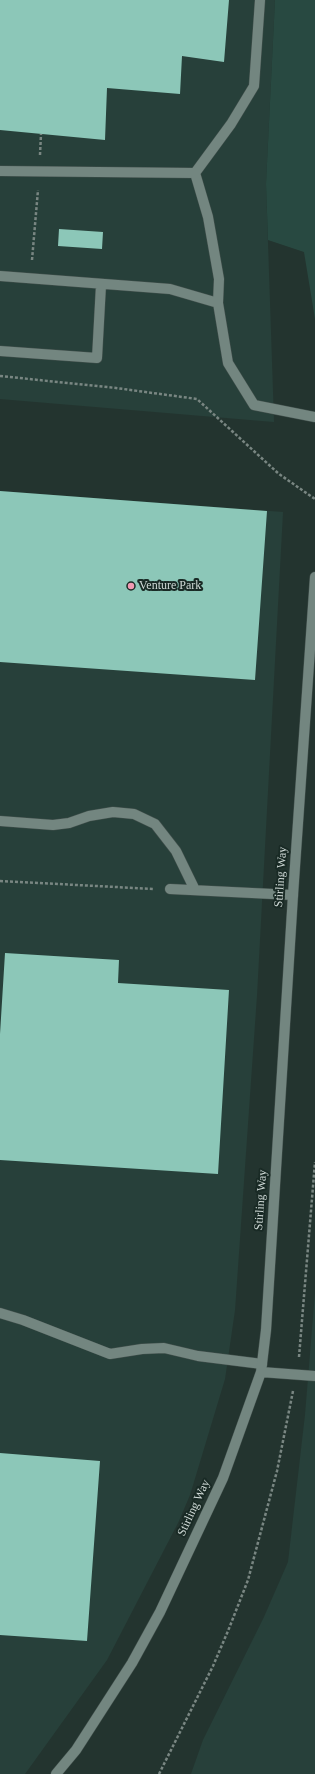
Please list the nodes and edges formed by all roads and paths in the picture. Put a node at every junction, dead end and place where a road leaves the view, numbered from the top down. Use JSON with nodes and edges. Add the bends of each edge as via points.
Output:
{"nodes":[{"id":1,"x":260,"y":0,"type":"edge"},
{"id":2,"x":41,"y":134,"type":"dead end"},
{"id":3,"x":0,"y":171,"type":"edge"},
{"id":4,"x":39,"y":172,"type":"junction"},
{"id":5,"x":195,"y":173,"type":"junction"},
{"id":6,"x":0,"y":276,"type":"edge"},
{"id":7,"x":30,"y":279,"type":"junction"},
{"id":8,"x":101,"y":285,"type":"junction"},
{"id":9,"x":218,"y":303,"type":"junction"},
{"id":10,"x":0,"y":352,"type":"edge"},
{"id":11,"x":0,"y":376,"type":"edge"},
{"id":12,"x":315,"y":417,"type":"edge"},
{"id":13,"x":315,"y":499,"type":"edge"},
{"id":14,"x":315,"y":577,"type":"edge"},
{"id":15,"x":310,"y":718,"type":"edge"},
{"id":16,"x":0,"y":821,"type":"edge"},
{"id":17,"x":0,"y":881,"type":"edge"},
{"id":18,"x":170,"y":889,"type":"joint"},
{"id":19,"x":195,"y":890,"type":"junction"},
{"id":20,"x":293,"y":895,"type":"junction"},
{"id":21,"x":315,"y":1162,"type":"edge"},
{"id":22,"x":0,"y":1313,"type":"edge"},
{"id":23,"x":301,"y":1348,"type":"dead end"},
{"id":24,"x":262,"y":1368,"type":"junction"},
{"id":25,"x":315,"y":1376,"type":"edge"},
{"id":26,"x":290,"y":1408,"type":"dead end"},
{"id":27,"x":56,"y":1774,"type":"edge"},
{"id":28,"x":159,"y":1774,"type":"edge"}],
"edges":[{"from":1,"to":5,"type":"street","via":[[254,86],[231,124]]},
{"from":2,"to":4,"type":"path"},
{"from":3,"to":4,"type":"street"},
{"from":4,"to":5,"type":"street"},
{"from":4,"to":7,"type":"path"},
{"from":5,"to":9,"type":"street","via":[[208,217],[219,279]]},
{"from":6,"to":7,"type":"street"},
{"from":7,"to":8,"type":"street"},
{"from":8,"to":9,"type":"street","via":[[170,289]]},
{"from":8,"to":10,"type":"street","via":[[98,358]]},
{"from":9,"to":12,"type":"street","via":[[228,363],[254,405]]},
{"from":11,"to":13,"type":"path","via":[[197,398],[279,474]]},
{"from":14,"to":15,"type":"street","name":"Stirling Way"},
{"from":15,"to":20,"type":"street","name":"Stirling Way"},
{"from":16,"to":19,"type":"street","via":[[53,825],[113,812],[134,814],[155,824],[176,851]]},
{"from":17,"to":18,"type":"path"},
{"from":18,"to":19,"type":"street"},
{"from":19,"to":20,"type":"street"},
{"from":20,"to":24,"type":"street","name":"Stirling Way"},
{"from":21,"to":23,"type":"path"},
{"from":22,"to":24,"type":"street","via":[[110,1354],[164,1348]]},
{"from":24,"to":25,"type":"street"},
{"from":24,"to":27,"type":"street","name":"Stirling Way","via":[[223,1478],[160,1612],[132,1663],[76,1750]]},
{"from":26,"to":28,"type":"path","via":[[277,1471],[248,1580],[212,1666]]}]}
